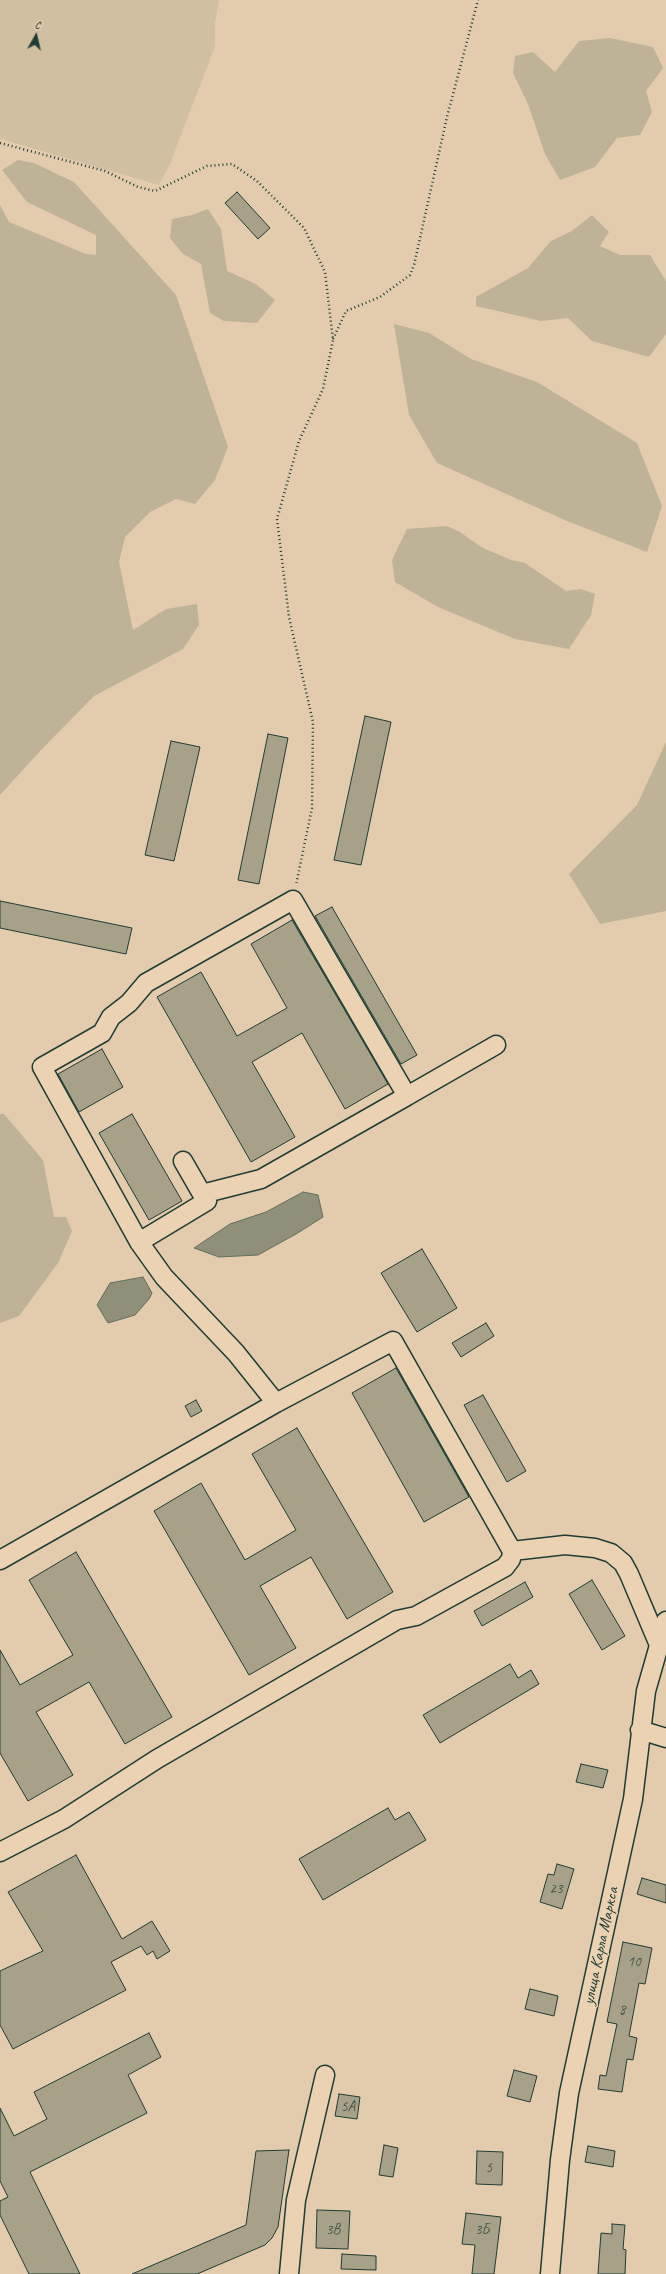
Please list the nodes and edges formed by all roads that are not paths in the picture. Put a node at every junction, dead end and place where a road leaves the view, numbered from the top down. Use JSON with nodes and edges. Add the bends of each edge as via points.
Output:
{"nodes":[{"id":1,"x":496,"y":1045,"type":"dead end"},
{"id":2,"x":408,"y":1096,"type":"junction"},
{"id":3,"x":183,"y":1161,"type":"dead end"},
{"id":4,"x":202,"y":1194,"type":"junction"},
{"id":5,"x":139,"y":1242,"type":"junction"},
{"id":6,"x":276,"y":1403,"type":"junction"},
{"id":7,"x":512,"y":1551,"type":"junction"},
{"id":8,"x":0,"y":1560,"type":"edge"},
{"id":9,"x":666,"y":1621,"type":"edge"},
{"id":10,"x":659,"y":1645,"type":"junction"},
{"id":11,"x":640,"y":1730,"type":"junction"},
{"id":12,"x":666,"y":1738,"type":"edge"},
{"id":13,"x":0,"y":1852,"type":"edge"},
{"id":14,"x":325,"y":2075,"type":"dead end"},
{"id":15,"x":289,"y":2274,"type":"edge"},
{"id":16,"x":550,"y":2274,"type":"edge"}],
"edges":[{"from":1,"to":2,"type":"street"},
{"from":2,"to":4,"type":"street","via":[[261,1179]]},
{"from":2,"to":5,"type":"street","via":[[293,900],[146,983],[129,1003],[112,1017],[102,1033],[42,1067]]},
{"from":3,"to":4,"type":"street"},
{"from":4,"to":5,"type":"street","via":[[207,1201]]},
{"from":5,"to":6,"type":"street","via":[[164,1277],[236,1353]]},
{"from":6,"to":7,"type":"street","via":[[393,1341]]},
{"from":6,"to":8,"type":"street"},
{"from":7,"to":10,"type":"street","via":[[565,1545],[595,1548],[611,1553],[623,1563],[629,1574]]},
{"from":7,"to":13,"type":"street","via":[[511,1559],[505,1567],[416,1616],[397,1620],[156,1759],[64,1819]]},
{"from":9,"to":10,"type":"street","name":"улица Карла Маркса"},
{"from":10,"to":11,"type":"street","name":"улица Карла Маркса","via":[[646,1691]]},
{"from":11,"to":12,"type":"street"},
{"from":11,"to":16,"type":"street","name":"улица Карла Маркса","via":[[633,1799],[569,2093]]},
{"from":14,"to":15,"type":"street","via":[[296,2200]]}]}
